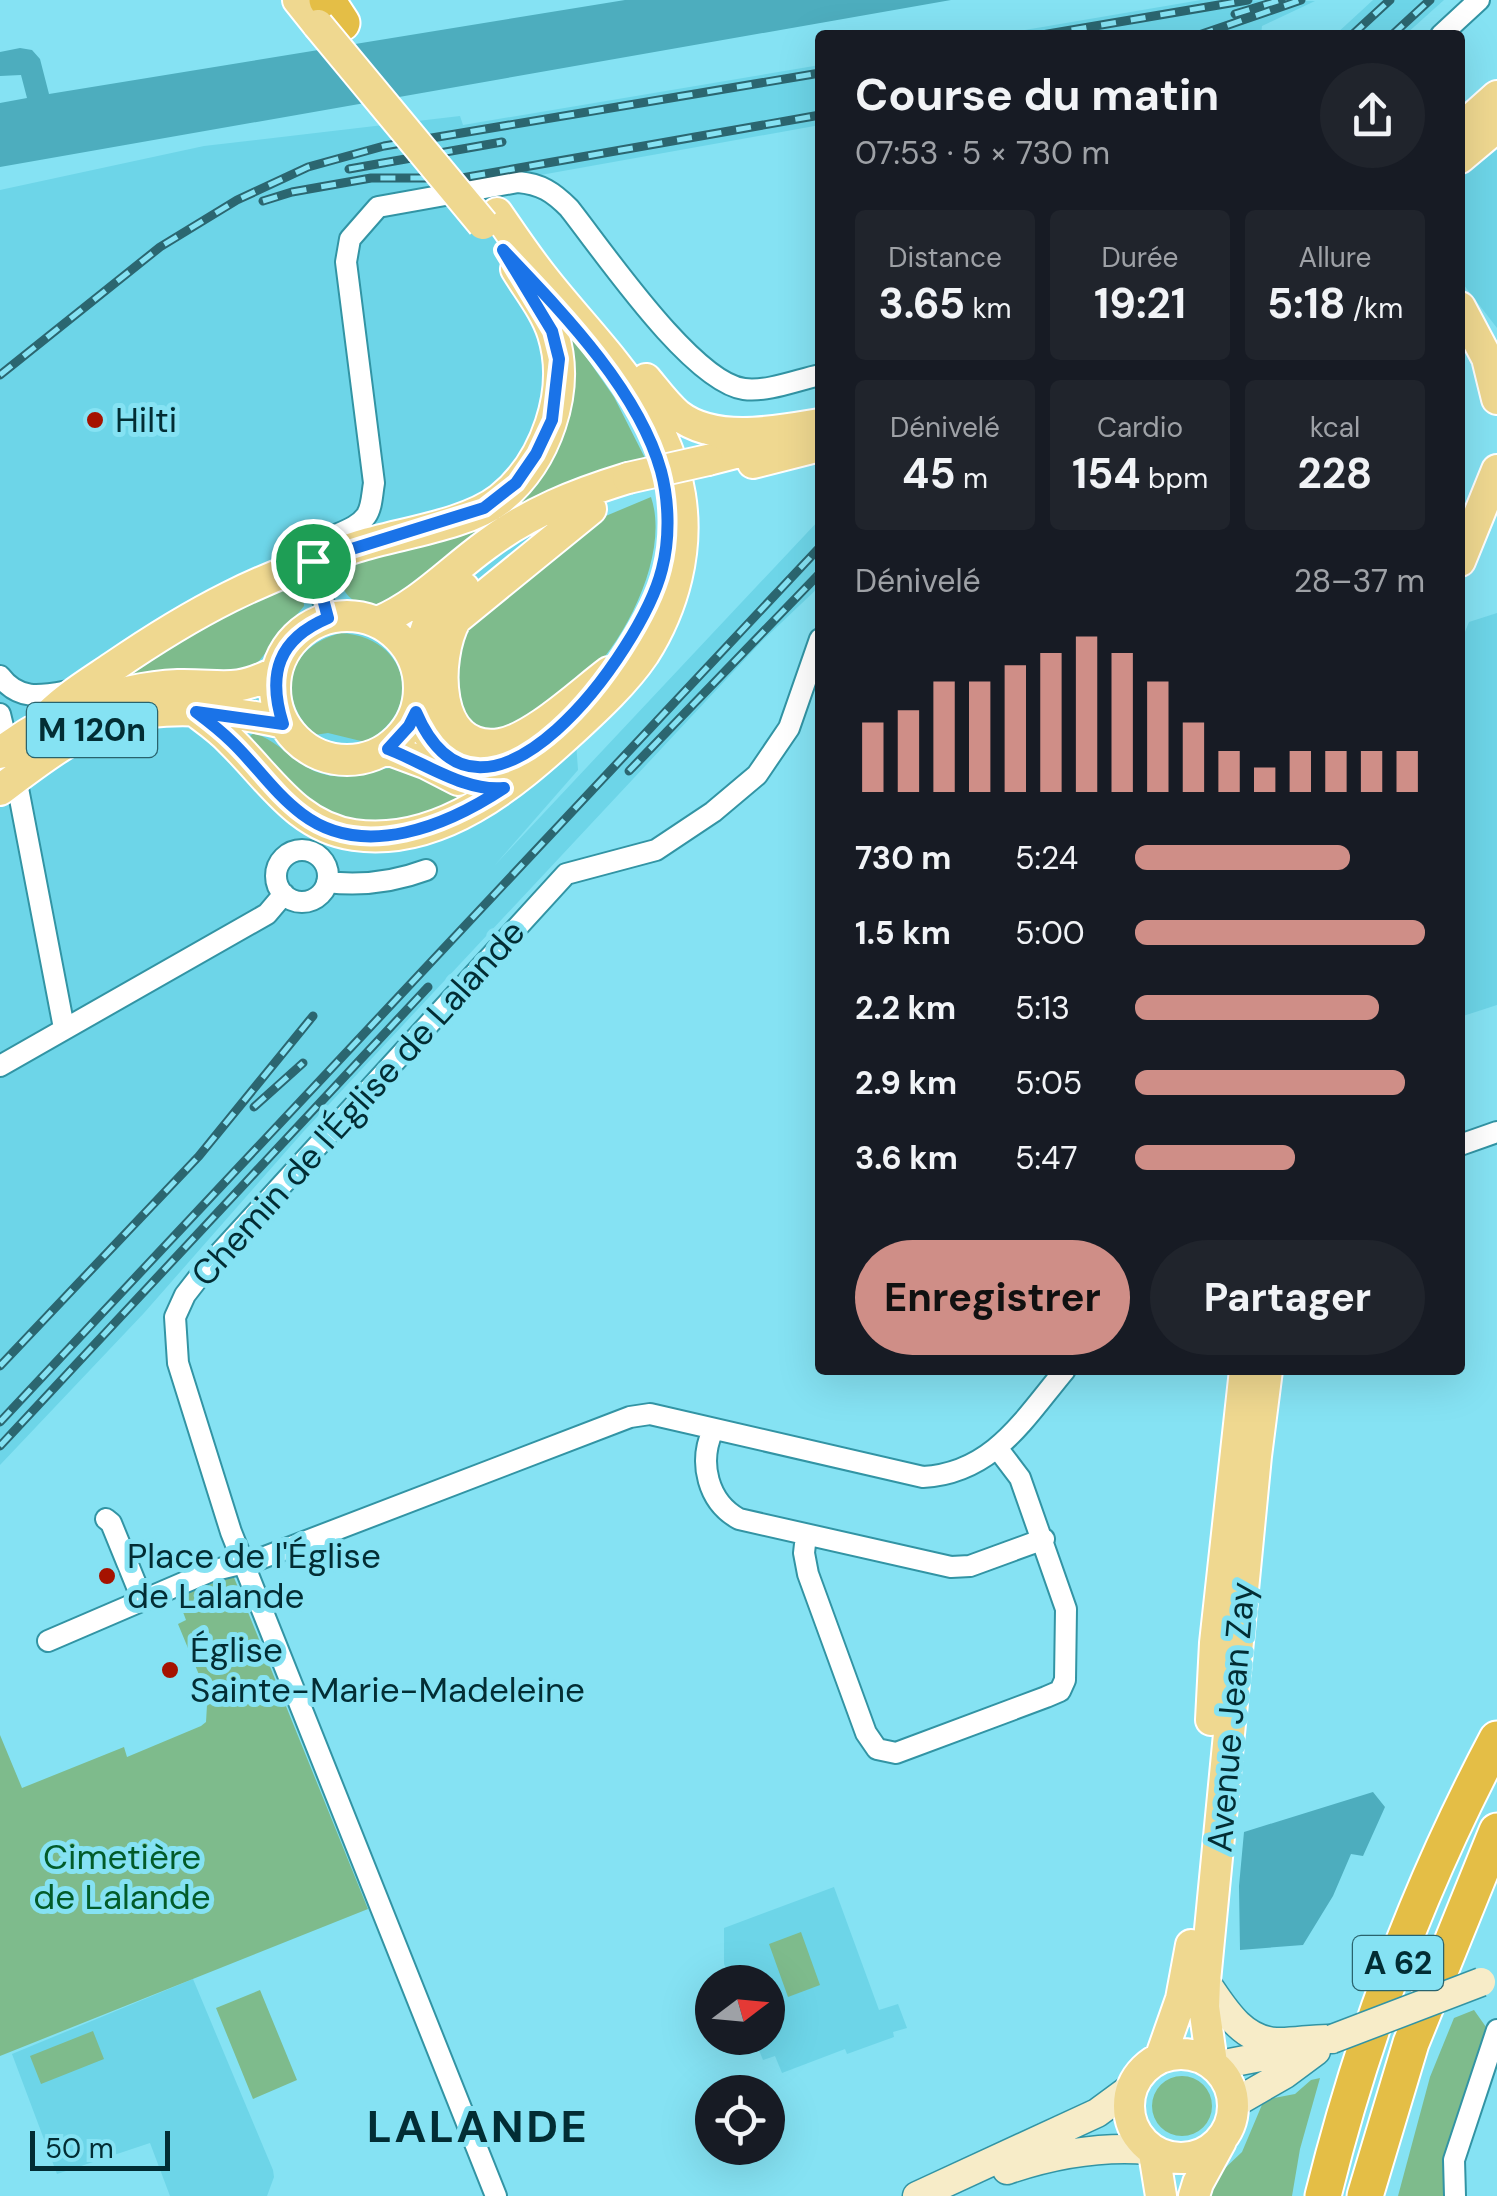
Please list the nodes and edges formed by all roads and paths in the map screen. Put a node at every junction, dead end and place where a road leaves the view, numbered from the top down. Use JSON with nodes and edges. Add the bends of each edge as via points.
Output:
{"nodes":[{"id":1,"x":298,"y":0,"type":"edge"},
{"id":2,"x":1479,"y":0,"type":"edge"},
{"id":3,"x":327,"y":12,"type":"edge"},
{"id":4,"x":1446,"y":30,"type":"edge"},
{"id":5,"x":1497,"y":96,"type":"edge"},
{"id":6,"x":1465,"y":124,"type":"edge"},
{"id":7,"x":1497,"y":127,"type":"edge"},
{"id":8,"x":1465,"y":154,"type":"edge"},
{"id":9,"x":490,"y":219,"type":"junction"},
{"id":10,"x":503,"y":250,"type":"junction"},
{"id":11,"x":1465,"y":315,"type":"edge"},
{"id":12,"x":1492,"y":361,"type":"edge"},
{"id":13,"x":815,"y":375,"type":"edge"},
{"id":14,"x":1497,"y":399,"type":"edge"},
{"id":15,"x":815,"y":427,"type":"edge"},
{"id":16,"x":815,"y":429,"type":"edge"},
{"id":17,"x":815,"y":447,"type":"edge"},
{"id":18,"x":710,"y":467,"type":"junction"},
{"id":19,"x":1496,"y":468,"type":"edge"},
{"id":20,"x":630,"y":486,"type":"junction"},
{"id":21,"x":591,"y":509,"type":"junction"},
{"id":22,"x":1465,"y":549,"type":"edge"},
{"id":23,"x":313,"y":561,"type":"junction"},
{"id":24,"x":328,"y":618,"type":"junction"},
{"id":25,"x":378,"y":622,"type":"junction"},
{"id":26,"x":815,"y":652,"type":"edge"},
{"id":27,"x":415,"y":662,"type":"junction"},
{"id":28,"x":276,"y":672,"type":"junction"},
{"id":29,"x":610,"y":672,"type":"junction"},
{"id":30,"x":0,"y":676,"type":"edge"},
{"id":31,"x":81,"y":688,"type":"junction"},
{"id":32,"x":196,"y":712,"type":"junction"},
{"id":33,"x":416,"y":712,"type":"junction"},
{"id":34,"x":0,"y":714,"type":"edge"},
{"id":35,"x":42,"y":723,"type":"junction"},
{"id":36,"x":283,"y":724,"type":"junction"},
{"id":37,"x":388,"y":749,"type":"junction"},
{"id":38,"x":6,"y":767,"type":"edge"},
{"id":39,"x":504,"y":788,"type":"junction"},
{"id":40,"x":426,"y":870,"type":"dead end"},
{"id":41,"x":326,"y":882,"type":"junction"},
{"id":42,"x":284,"y":894,"type":"junction"},
{"id":43,"x":64,"y":1028,"type":"junction"},
{"id":44,"x":0,"y":1066,"type":"edge"},
{"id":45,"x":1497,"y":1132,"type":"edge"},
{"id":46,"x":1465,"y":1143,"type":"edge"},
{"id":47,"x":1061,"y":1375,"type":"edge"},
{"id":48,"x":1244,"y":1375,"type":"edge"},
{"id":49,"x":1266,"y":1375,"type":"edge"},
{"id":50,"x":712,"y":1430,"type":"junction"},
{"id":51,"x":998,"y":1449,"type":"junction"},
{"id":52,"x":106,"y":1519,"type":"dead end"},
{"id":53,"x":806,"y":1535,"type":"junction"},
{"id":54,"x":1044,"y":1539,"type":"junction"},
{"id":55,"x":243,"y":1562,"type":"junction"},
{"id":56,"x":142,"y":1599,"type":"junction"},
{"id":57,"x":48,"y":1641,"type":"dead end"},
{"id":58,"x":1497,"y":1739,"type":"edge"},
{"id":59,"x":1497,"y":1831,"type":"edge"},
{"id":60,"x":1489,"y":1979,"type":"edge"},
{"id":61,"x":1206,"y":1981,"type":"junction"},
{"id":62,"x":1497,"y":2030,"type":"edge"},
{"id":63,"x":1332,"y":2039,"type":"junction"},
{"id":64,"x":1161,"y":2056,"type":"junction"},
{"id":65,"x":1213,"y":2065,"type":"junction"},
{"id":66,"x":1131,"y":2088,"type":"junction"},
{"id":67,"x":1233,"y":2104,"type":"junction"},
{"id":68,"x":1222,"y":2138,"type":"junction"},
{"id":69,"x":1151,"y":2151,"type":"junction"},
{"id":70,"x":925,"y":2193,"type":"edge"},
{"id":71,"x":496,"y":2196,"type":"edge"},
{"id":72,"x":1161,"y":2196,"type":"edge"},
{"id":73,"x":1194,"y":2196,"type":"edge"},
{"id":74,"x":1323,"y":2196,"type":"edge"},
{"id":75,"x":1365,"y":2196,"type":"edge"},
{"id":76,"x":1455,"y":2196,"type":"edge"}],
"edges":[{"from":1,"to":3,"type":"main road"},
{"from":2,"to":4,"type":"street"},
{"from":3,"to":9,"type":"main road"},
{"from":5,"to":6,"type":"main road"},
{"from":7,"to":8,"type":"main road"},
{"from":9,"to":10,"type":"main road"},
{"from":9,"to":15,"type":"main road","via":[[541,254],[680,417],[726,433]]},
{"from":9,"to":39,"type":"main road","via":[[644,402],[672,465],[682,532],[681,564],[644,653],[596,709]]},
{"from":10,"to":23,"type":"main road","via":[[552,331],[559,359],[552,420],[536,454],[516,483],[484,508]]},
{"from":10,"to":29,"type":"main road","via":[[628,400],[662,474],[668,534],[662,568],[636,634]]},
{"from":11,"to":12,"type":"main road"},
{"from":12,"to":14,"type":"main road"},
{"from":13,"to":23,"type":"street","via":[[744,389],[714,378],[684,351],[568,208],[538,184],[378,207],[350,239],[346,262],[374,483],[369,514],[316,545]]},
{"from":16,"to":18,"type":"main road"},
{"from":17,"to":18,"type":"main road"},
{"from":18,"to":20,"type":"main road","bridge":true},
{"from":19,"to":22,"type":"main road"},
{"from":20,"to":21,"type":"main road"},
{"from":20,"to":25,"type":"main road","via":[[565,498],[528,516],[413,605]]},
{"from":21,"to":27,"type":"main road","via":[[525,538],[470,582],[428,620]]},
{"from":21,"to":29,"type":"main road","via":[[456,619],[448,632],[444,706],[463,734],[500,744]]},
{"from":23,"to":24,"type":"street"},
{"from":23,"to":31,"type":"main road","via":[[204,607]]},
{"from":24,"to":25,"type":"main road"},
{"from":24,"to":28,"type":"main road","via":[[294,638]]},
{"from":25,"to":27,"type":"main road"},
{"from":26,"to":55,"type":"street","name":"Chemin de l'Église de Lalande","via":[[788,728],[758,774],[656,850],[566,874],[185,1294],[175,1317],[178,1363]]},
{"from":27,"to":33,"type":"main road"},
{"from":28,"to":35,"type":"main road","number":"M 120n","via":[[233,688],[182,685],[114,695]]},
{"from":28,"to":36,"type":"main road"},
{"from":29,"to":33,"type":"main road","via":[[531,751],[500,766],[451,757],[435,746]]},
{"from":30,"to":31,"type":"street","via":[[18,693],[34,697]]},
{"from":31,"to":35,"type":"main road"},
{"from":32,"to":36,"type":"main road","number":"M 120n"},
{"from":32,"to":38,"type":"main road","number":"M 120n","via":[[120,718]]},
{"from":32,"to":39,"type":"main road","via":[[305,817],[354,835],[444,822]]},
{"from":33,"to":37,"type":"main road"},
{"from":34,"to":38,"type":"street"},
{"from":35,"to":38,"type":"main road","number":"M 120n"},
{"from":36,"to":37,"type":"main road","via":[[318,756],[342,762]]},
{"from":37,"to":39,"type":"main road","via":[[469,786]]},
{"from":38,"to":43,"type":"street"},
{"from":40,"to":41,"type":"street","via":[[400,879]]},
{"from":41,"to":42,"type":"street","via":[[312,899]]},
{"from":41,"to":42,"type":"street","via":[[318,856],[290,852],[276,876]]},
{"from":42,"to":43,"type":"street","via":[[267,914]]},
{"from":43,"to":44,"type":"street"},
{"from":45,"to":46,"type":"street"},
{"from":47,"to":51,"type":"street"},
{"from":48,"to":64,"type":"main road","name":"Avenue Jean Zay","via":[[1188,1964]]},
{"from":49,"to":61,"type":"main road","name":"Avenue Jean Zay"},
{"from":50,"to":51,"type":"street","via":[[923,1477],[960,1470]]},
{"from":50,"to":53,"type":"street","via":[[708,1477],[722,1510]]},
{"from":50,"to":55,"type":"street","via":[[650,1414],[630,1417]]},
{"from":51,"to":54,"type":"street","via":[[1020,1478]]},
{"from":52,"to":56,"type":"street"},
{"from":53,"to":54,"type":"street","via":[[951,1568]]},
{"from":53,"to":54,"type":"street","via":[[808,1574],[866,1733],[877,1749],[896,1753],[1060,1690],[1066,1608]]},
{"from":55,"to":56,"type":"street"},
{"from":55,"to":71,"type":"street","name":"Chemin de l'Église de Lalande"},
{"from":56,"to":57,"type":"street"},
{"from":58,"to":74,"type":"highway","number":"A 62","via":[[1428,1882],[1360,2066]]},
{"from":59,"to":75,"type":"highway","number":"A 62","via":[[1418,2025]]},
{"from":60,"to":63,"type":"main road","bridge":true},
{"from":61,"to":63,"type":"main road","via":[[1238,2026],[1255,2036],[1275,2042]]},
{"from":61,"to":65,"type":"main road","name":"Avenue Jean Zay"},
{"from":62,"to":76,"type":"street","via":[[1454,2160]]},
{"from":63,"to":65,"type":"main road"},
{"from":63,"to":67,"type":"main road"},
{"from":64,"to":65,"type":"main road","via":[[1187,2053]]},
{"from":64,"to":66,"type":"main road"},
{"from":65,"to":67,"type":"main road"},
{"from":66,"to":69,"type":"main road","via":[[1134,2124]]},
{"from":66,"to":70,"type":"main road","via":[[1097,2113]]},
{"from":67,"to":68,"type":"main road"},
{"from":68,"to":69,"type":"main road","via":[[1191,2158]]},
{"from":68,"to":73,"type":"main road"},
{"from":69,"to":70,"type":"main road","via":[[1100,2148],[1048,2157]]},
{"from":69,"to":72,"type":"main road"}]}
